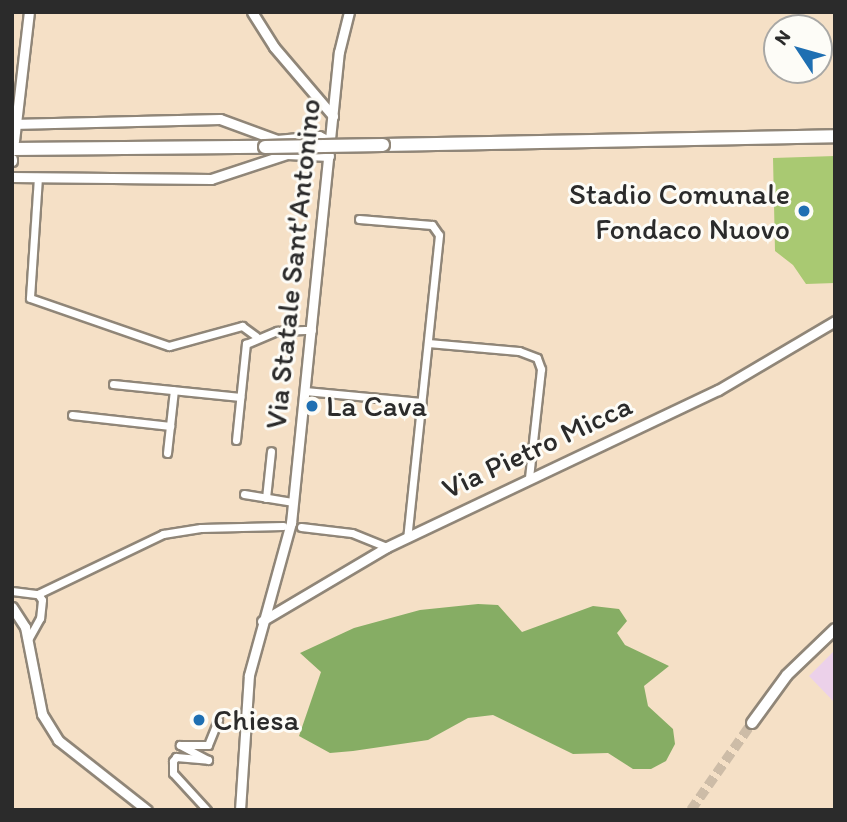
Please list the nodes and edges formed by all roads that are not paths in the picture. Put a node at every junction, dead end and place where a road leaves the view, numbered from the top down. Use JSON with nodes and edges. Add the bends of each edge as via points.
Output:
{"nodes":[{"id":1,"x":29,"y":12,"type":"edge"},
{"id":2,"x":251,"y":12,"type":"edge"},
{"id":3,"x":349,"y":12,"type":"edge"},
{"id":4,"x":333,"y":119,"type":"junction"},
{"id":5,"x":14,"y":124,"type":"edge"},
{"id":6,"x":835,"y":136,"type":"edge"},
{"id":7,"x":315,"y":137,"type":"junction"},
{"id":8,"x":331,"y":142,"type":"junction"},
{"id":9,"x":269,"y":143,"type":"junction"},
{"id":10,"x":13,"y":145,"type":"edge"},
{"id":11,"x":329,"y":156,"type":"junction"},
{"id":12,"x":272,"y":159,"type":"junction"},
{"id":13,"x":12,"y":177,"type":"edge"},
{"id":14,"x":38,"y":177,"type":"junction"},
{"id":15,"x":359,"y":219,"type":"dead end"},
{"id":16,"x":835,"y":321,"type":"edge"},
{"id":17,"x":312,"y":330,"type":"junction"},
{"id":18,"x":256,"y":336,"type":"junction"},
{"id":19,"x":428,"y":343,"type":"junction"},
{"id":20,"x":113,"y":384,"type":"dead end"},
{"id":21,"x":174,"y":390,"type":"junction"},
{"id":22,"x":305,"y":391,"type":"junction"},
{"id":23,"x":240,"y":397,"type":"junction"},
{"id":24,"x":421,"y":402,"type":"junction"},
{"id":25,"x":72,"y":415,"type":"dead end"},
{"id":26,"x":170,"y":426,"type":"junction"},
{"id":27,"x":236,"y":440,"type":"dead end"},
{"id":28,"x":271,"y":451,"type":"dead end"},
{"id":29,"x":167,"y":453,"type":"dead end"},
{"id":30,"x":529,"y":477,"type":"junction"},
{"id":31,"x":244,"y":494,"type":"dead end"},
{"id":32,"x":266,"y":498,"type":"junction"},
{"id":33,"x":293,"y":502,"type":"junction"},
{"id":34,"x":288,"y":527,"type":"junction"},
{"id":35,"x":301,"y":527,"type":"dead end"},
{"id":36,"x":407,"y":537,"type":"junction"},
{"id":37,"x":387,"y":547,"type":"junction"},
{"id":38,"x":12,"y":591,"type":"edge"},
{"id":39,"x":38,"y":594,"type":"junction"},
{"id":40,"x":12,"y":607,"type":"edge"},
{"id":41,"x":262,"y":621,"type":"junction"},
{"id":42,"x":835,"y":629,"type":"edge"},
{"id":43,"x":28,"y":640,"type":"junction"},
{"id":44,"x":218,"y":720,"type":"dead end"},
{"id":45,"x":752,"y":723,"type":"tunnel mouth"},
{"id":46,"x":147,"y":810,"type":"edge"},
{"id":47,"x":207,"y":810,"type":"edge"},
{"id":48,"x":240,"y":810,"type":"edge"}],
"edges":[{"from":1,"to":5,"type":"street"},
{"from":2,"to":4,"type":"street"},
{"from":3,"to":4,"type":"street","name":"Via Statale Sant'Antonino"},
{"from":4,"to":7,"type":"street"},
{"from":4,"to":8,"type":"street","name":"Via Statale Sant'Antonino"},
{"from":5,"to":9,"type":"street","via":[[220,120]]},
{"from":5,"to":10,"type":"street"},
{"from":6,"to":9,"type":"highway","bridge":true},
{"from":7,"to":8,"type":"street"},
{"from":7,"to":9,"type":"street"},
{"from":8,"to":11,"type":"street","name":"Via Statale Sant'Antonino"},
{"from":9,"to":10,"type":"highway"},
{"from":9,"to":12,"type":"street"},
{"from":11,"to":12,"type":"street","via":[[288,154]]},
{"from":11,"to":17,"type":"street","name":"Via Statale Sant'Antonino"},
{"from":12,"to":14,"type":"street","via":[[211,178]]},
{"from":13,"to":14,"type":"street"},
{"from":14,"to":18,"type":"street","via":[[30,298],[169,346],[242,326]]},
{"from":15,"to":19,"type":"street","via":[[427,224],[438,231]]},
{"from":16,"to":30,"type":"street","name":"Via Pietro Micca","via":[[718,390]]},
{"from":17,"to":18,"type":"street"},
{"from":17,"to":22,"type":"street","name":"Via Statale Sant'Antonino"},
{"from":18,"to":23,"type":"street","via":[[244,349]]},
{"from":19,"to":24,"type":"street"},
{"from":19,"to":30,"type":"street","via":[[519,351],[537,358],[541,369]]},
{"from":20,"to":21,"type":"street"},
{"from":21,"to":23,"type":"street"},
{"from":21,"to":26,"type":"street"},
{"from":22,"to":24,"type":"street"},
{"from":22,"to":33,"type":"street","name":"Via Statale Sant'Antonino"},
{"from":23,"to":27,"type":"street"},
{"from":24,"to":36,"type":"street"},
{"from":25,"to":26,"type":"street"},
{"from":26,"to":29,"type":"street"},
{"from":28,"to":32,"type":"street"},
{"from":30,"to":36,"type":"street","name":"Via Pietro Micca"},
{"from":31,"to":32,"type":"street"},
{"from":32,"to":33,"type":"street"},
{"from":33,"to":34,"type":"street","name":"Via Statale Sant'Antonino"},
{"from":34,"to":39,"type":"street","via":[[172,532],[109,556]]},
{"from":34,"to":41,"type":"street","name":"Via Statale Sant'Antonino"},
{"from":35,"to":37,"type":"street","via":[[352,533]]},
{"from":36,"to":37,"type":"street","name":"Via Pietro Micca"},
{"from":37,"to":41,"type":"street","name":"Via Pietro Micca"},
{"from":38,"to":39,"type":"street"},
{"from":39,"to":43,"type":"street","via":[[40,618]]},
{"from":40,"to":43,"type":"street"},
{"from":41,"to":48,"type":"street","name":"Via Statale Sant'Antonino","via":[[248,676]]},
{"from":42,"to":45,"type":"main road","via":[[787,675]]},
{"from":43,"to":46,"type":"street","via":[[42,714],[58,740]]},
{"from":44,"to":47,"type":"street","via":[[208,745],[180,745],[208,760],[176,757],[173,761],[173,773]]}]}
